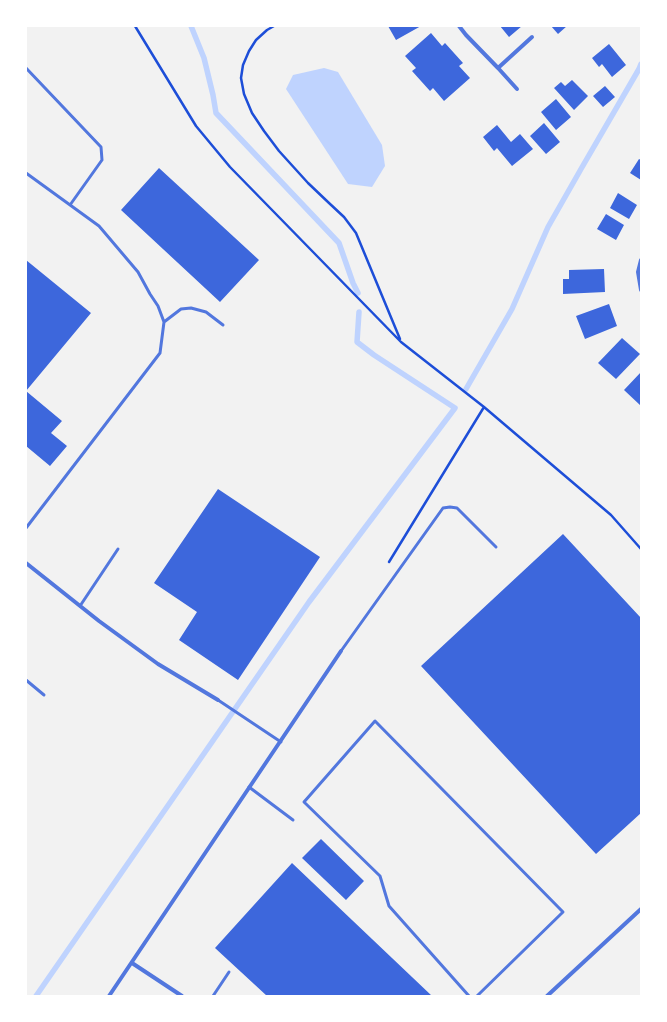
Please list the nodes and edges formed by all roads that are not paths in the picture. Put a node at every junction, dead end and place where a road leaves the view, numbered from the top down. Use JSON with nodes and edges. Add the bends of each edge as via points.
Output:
{"nodes":[{"id":1,"x":459,"y":26,"type":"edge"},
{"id":2,"x":532,"y":37,"type":"dead end"},
{"id":3,"x":26,"y":68,"type":"edge"},
{"id":4,"x":498,"y":68,"type":"junction"},
{"id":5,"x":517,"y":89,"type":"dead end"},
{"id":6,"x":26,"y":173,"type":"edge"},
{"id":7,"x":70,"y":205,"type":"junction"},
{"id":8,"x":641,"y":260,"type":"edge"},
{"id":9,"x":641,"y":290,"type":"edge"},
{"id":10,"x":164,"y":322,"type":"junction"},
{"id":11,"x":223,"y":325,"type":"dead end"},
{"id":12,"x":26,"y":528,"type":"edge"},
{"id":13,"x":496,"y":548,"type":"dead end"},
{"id":14,"x":118,"y":549,"type":"dead end"},
{"id":15,"x":26,"y":563,"type":"edge"},
{"id":16,"x":80,"y":606,"type":"junction"},
{"id":17,"x":341,"y":651,"type":"joint"},
{"id":18,"x":26,"y":680,"type":"edge"},
{"id":19,"x":44,"y":695,"type":"dead end"},
{"id":20,"x":218,"y":700,"type":"joint"},
{"id":21,"x":281,"y":742,"type":"junction"},
{"id":22,"x":249,"y":787,"type":"junction"},
{"id":23,"x":293,"y":820,"type":"dead end"},
{"id":24,"x":641,"y":909,"type":"edge"},
{"id":25,"x":132,"y":963,"type":"junction"},
{"id":26,"x":229,"y":972,"type":"dead end"},
{"id":27,"x":109,"y":996,"type":"edge"},
{"id":28,"x":182,"y":996,"type":"edge"},
{"id":29,"x":213,"y":996,"type":"edge"},
{"id":30,"x":469,"y":996,"type":"edge"},
{"id":31,"x":477,"y":996,"type":"edge"},
{"id":32,"x":547,"y":996,"type":"edge"}],
"edges":[{"from":1,"to":4,"type":"street"},
{"from":2,"to":4,"type":"street"},
{"from":3,"to":7,"type":"lane","via":[[101,146],[102,160]]},
{"from":4,"to":5,"type":"street"},
{"from":6,"to":7,"type":"lane"},
{"from":7,"to":10,"type":"lane","via":[[99,226],[138,272],[158,306]]},
{"from":8,"to":9,"type":"street","via":[[638,272]]},
{"from":10,"to":11,"type":"lane","via":[[181,309],[191,308],[206,312]]},
{"from":10,"to":12,"type":"lane","via":[[160,353]]},
{"from":13,"to":17,"type":"lane","via":[[457,508],[443,508]]},
{"from":14,"to":16,"type":"lane"},
{"from":15,"to":16,"type":"street"},
{"from":16,"to":20,"type":"street","via":[[158,664]]},
{"from":17,"to":21,"type":"street"},
{"from":18,"to":19,"type":"lane"},
{"from":20,"to":21,"type":"lane"},
{"from":21,"to":22,"type":"street"},
{"from":22,"to":23,"type":"lane"},
{"from":22,"to":25,"type":"street"},
{"from":24,"to":32,"type":"street"},
{"from":25,"to":27,"type":"street"},
{"from":25,"to":28,"type":"street"},
{"from":26,"to":29,"type":"lane"},
{"from":30,"to":31,"type":"lane","via":[[389,906],[380,876],[304,802],[375,721],[563,912]]}]}
